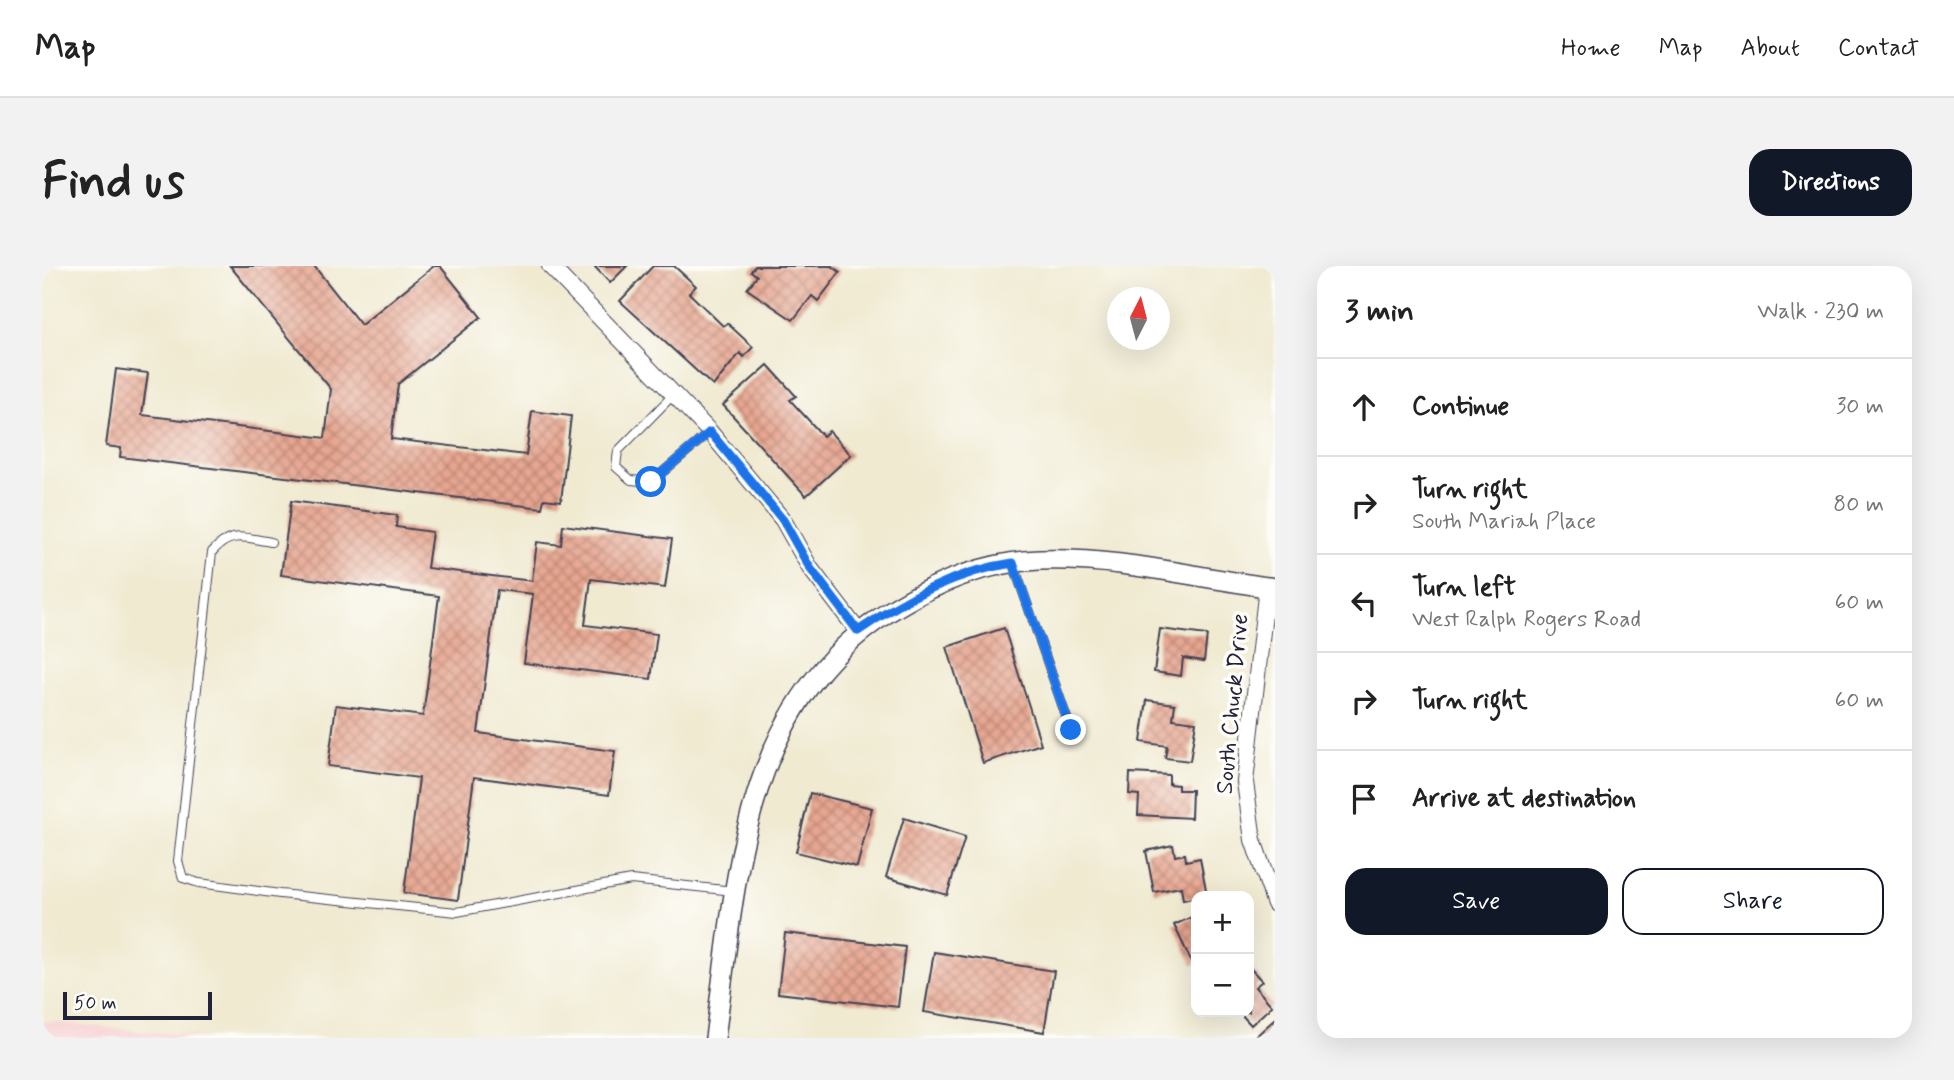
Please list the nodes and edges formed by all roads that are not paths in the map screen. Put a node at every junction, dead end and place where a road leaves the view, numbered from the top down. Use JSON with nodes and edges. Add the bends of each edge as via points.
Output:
{"nodes":[{"id":1,"x":550,"y":266,"type":"edge"},
{"id":2,"x":674,"y":394,"type":"junction"},
{"id":3,"x":710,"y":432,"type":"junction"},
{"id":4,"x":271,"y":542,"type":"dead end"},
{"id":5,"x":1013,"y":563,"type":"junction"},
{"id":6,"x":1271,"y":587,"type":"edge"},
{"id":7,"x":858,"y":631,"type":"junction"},
{"id":8,"x":1071,"y":730,"type":"dead end"},
{"id":9,"x":737,"y":891,"type":"junction"},
{"id":10,"x":1275,"y":904,"type":"edge"},
{"id":11,"x":715,"y":1038,"type":"edge"}],
"edges":[{"from":1,"to":2,"type":"street"},
{"from":2,"to":3,"type":"street"},
{"from":2,"to":3,"type":"lane","via":[[618,451],[617,467],[631,480],[651,482]]},
{"from":3,"to":7,"type":"street","via":[[783,520],[810,568]]},
{"from":4,"to":9,"type":"lane","via":[[235,536],[222,540],[212,552],[178,861],[183,878],[280,894],[457,912],[632,880]]},
{"from":5,"to":6,"type":"street","via":[[1094,561]]},
{"from":5,"to":7,"type":"street","via":[[953,578]]},
{"from":5,"to":8,"type":"lane"},
{"from":6,"to":10,"type":"street","name":"South Chuck Drive","via":[[1245,782],[1253,840]]},
{"from":7,"to":9,"type":"street","via":[[813,677],[771,750],[747,834]]},
{"from":9,"to":11,"type":"street"}]}
